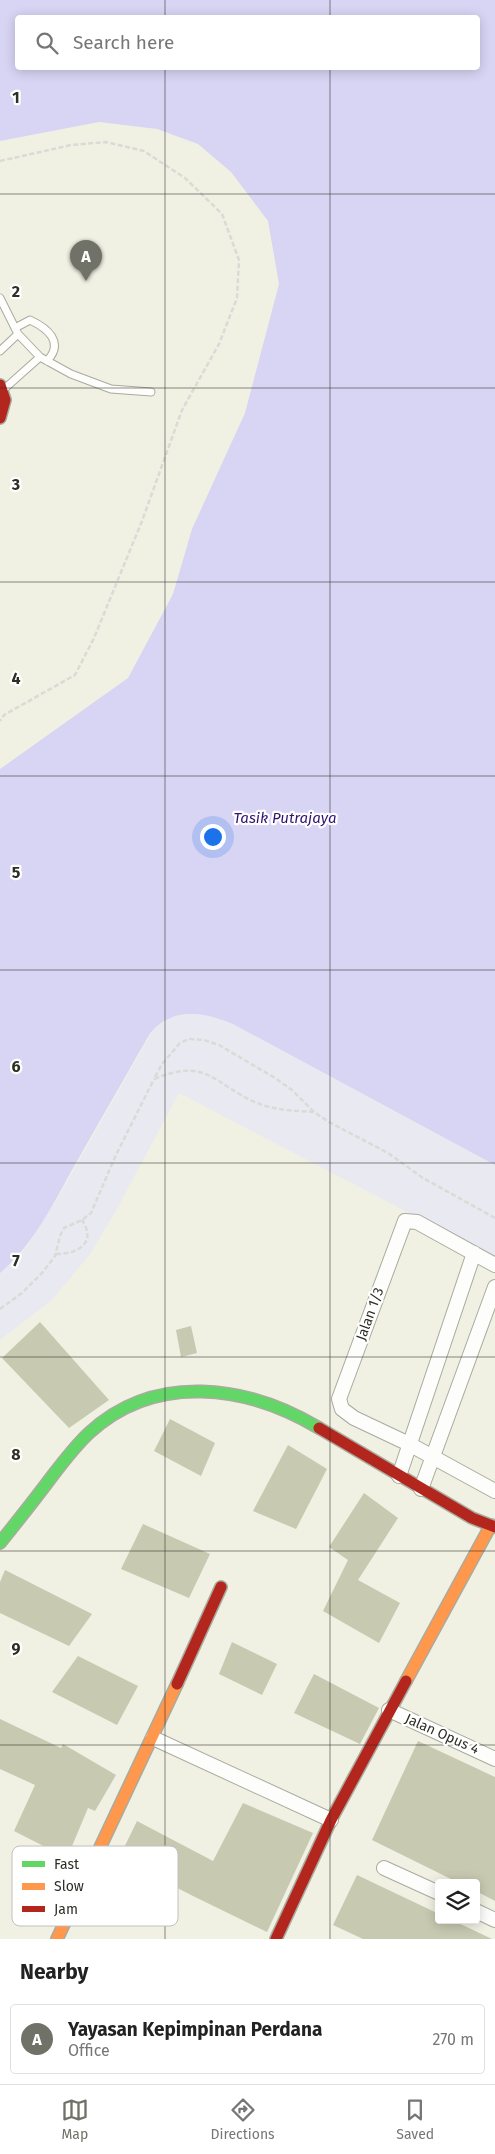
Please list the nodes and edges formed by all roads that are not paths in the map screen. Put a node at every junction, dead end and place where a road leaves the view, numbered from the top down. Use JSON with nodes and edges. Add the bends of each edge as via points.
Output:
{"nodes":[{"id":1,"x":0,"y":298,"type":"edge"},
{"id":2,"x":16,"y":331,"type":"junction"},
{"id":3,"x":0,"y":351,"type":"edge"},
{"id":4,"x":40,"y":357,"type":"junction"},
{"id":5,"x":47,"y":361,"type":"junction"},
{"id":6,"x":1,"y":387,"type":"edge"},
{"id":7,"x":152,"y":392,"type":"dead end"},
{"id":8,"x":0,"y":418,"type":"edge"},
{"id":9,"x":474,"y":1253,"type":"junction"},
{"id":10,"x":495,"y":1265,"type":"edge"},
{"id":11,"x":495,"y":1287,"type":"edge"},
{"id":12,"x":409,"y":1444,"type":"junction"},
{"id":13,"x":433,"y":1458,"type":"junction"},
{"id":14,"x":399,"y":1476,"type":"junction"},
{"id":15,"x":421,"y":1489,"type":"junction"},
{"id":16,"x":495,"y":1491,"type":"edge"},
{"id":17,"x":472,"y":1518,"type":"joint"},
{"id":18,"x":492,"y":1532,"type":"edge"},
{"id":19,"x":0,"y":1543,"type":"edge"},
{"id":20,"x":221,"y":1587,"type":"dead end"},
{"id":21,"x":389,"y":1710,"type":"junction"},
{"id":22,"x":153,"y":1738,"type":"junction"},
{"id":23,"x":495,"y":1759,"type":"edge"},
{"id":24,"x":330,"y":1820,"type":"junction"},
{"id":25,"x":101,"y":1846,"type":"edge"},
{"id":26,"x":384,"y":1868,"type":"dead end"},
{"id":27,"x":435,"y":1891,"type":"edge"},
{"id":28,"x":480,"y":1913,"type":"edge"},
{"id":29,"x":495,"y":1920,"type":"edge"},
{"id":30,"x":63,"y":1926,"type":"edge"},
{"id":31,"x":57,"y":1939,"type":"edge"},
{"id":32,"x":276,"y":1939,"type":"edge"}],
"edges":[{"from":1,"to":2,"type":"lane"},
{"from":2,"to":3,"type":"lane"},
{"from":2,"to":4,"type":"lane"},
{"from":2,"to":5,"type":"lane","via":[[30,320],[45,327],[55,347]]},
{"from":4,"to":5,"type":"lane"},
{"from":4,"to":6,"type":"lane"},
{"from":5,"to":7,"type":"lane","via":[[111,389]]},
{"from":6,"to":8,"type":"street","via":[[5,400]]},
{"from":9,"to":10,"type":"street"},
{"from":9,"to":12,"type":"street"},
{"from":9,"to":12,"type":"street","name":"Jalan 1/3","via":[[417,1222],[405,1220],[339,1399],[347,1414]]},
{"from":11,"to":13,"type":"street"},
{"from":12,"to":13,"type":"street"},
{"from":12,"to":14,"type":"street"},
{"from":13,"to":15,"type":"street"},
{"from":13,"to":16,"type":"street"},
{"from":14,"to":15,"type":"street"},
{"from":14,"to":19,"type":"street","via":[[270,1403],[213,1390],[179,1392],[150,1398],[121,1410],[93,1430],[70,1454]]},
{"from":15,"to":17,"type":"street"},
{"from":17,"to":18,"type":"street"},
{"from":18,"to":21,"type":"street"},
{"from":20,"to":22,"type":"street"},
{"from":21,"to":23,"type":"street","name":"Jalan Opus 4"},
{"from":21,"to":24,"type":"street"},
{"from":22,"to":24,"type":"street"},
{"from":22,"to":25,"type":"street"},
{"from":24,"to":32,"type":"street"},
{"from":26,"to":27,"type":"street"},
{"from":28,"to":29,"type":"street"},
{"from":30,"to":31,"type":"street"}]}
